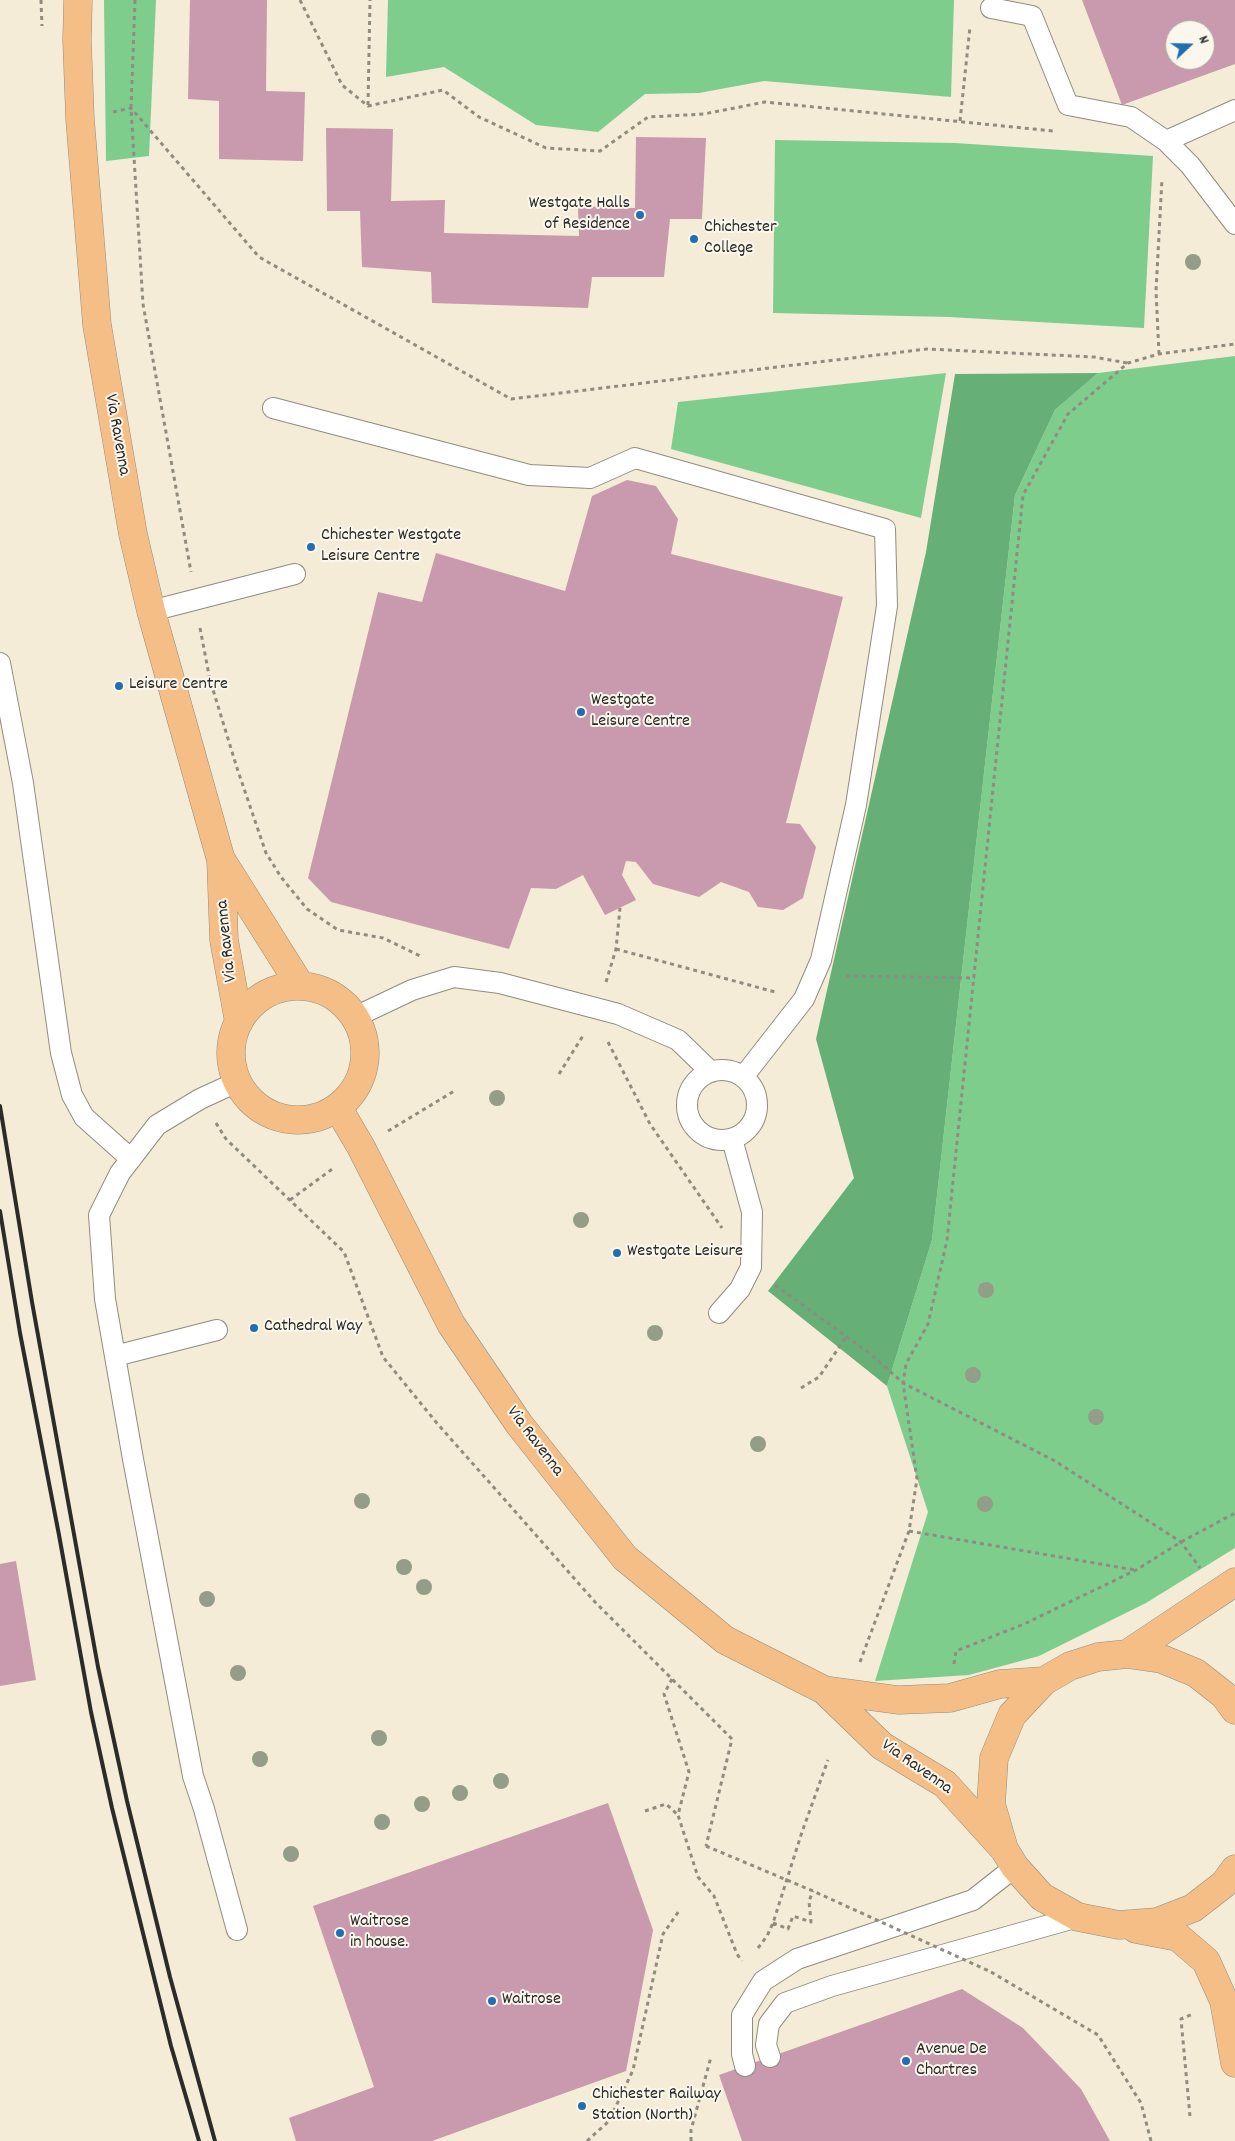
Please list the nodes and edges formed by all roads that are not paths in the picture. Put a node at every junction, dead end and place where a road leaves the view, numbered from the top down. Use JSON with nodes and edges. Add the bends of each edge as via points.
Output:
{"nodes":[{"id":1,"x":78,"y":0,"type":"edge"},
{"id":2,"x":991,"y":8,"type":"dead end"},
{"id":3,"x":1235,"y":110,"type":"edge"},
{"id":4,"x":1166,"y":141,"type":"junction"},
{"id":5,"x":1235,"y":224,"type":"edge"},
{"id":6,"x":274,"y":408,"type":"dead end"},
{"id":7,"x":294,"y":574,"type":"dead end"},
{"id":8,"x":152,"y":611,"type":"junction"},
{"id":9,"x":0,"y":663,"type":"edge"},
{"id":10,"x":221,"y":860,"type":"junction"},
{"id":11,"x":300,"y":986,"type":"junction"},
{"id":12,"x":355,"y":1017,"type":"junction"},
{"id":13,"x":239,"y":1022,"type":"junction"},
{"id":14,"x":710,"y":1072,"type":"junction"},
{"id":15,"x":743,"y":1077,"type":"junction"},
{"id":16,"x":237,"y":1082,"type":"junction"},
{"id":17,"x":338,"y":1108,"type":"junction"},
{"id":18,"x":732,"y":1140,"type":"junction"},
{"id":19,"x":131,"y":1159,"type":"junction"},
{"id":20,"x":719,"y":1313,"type":"dead end"},
{"id":21,"x":217,"y":1330,"type":"dead end"},
{"id":22,"x":115,"y":1356,"type":"junction"},
{"id":23,"x":1235,"y":1582,"type":"edge"},
{"id":24,"x":1127,"y":1654,"type":"junction"},
{"id":25,"x":1044,"y":1681,"type":"junction"},
{"id":26,"x":824,"y":1690,"type":"junction"},
{"id":27,"x":1235,"y":1710,"type":"edge"},
{"id":28,"x":1009,"y":1858,"type":"junction"},
{"id":29,"x":1235,"y":1869,"type":"edge"},
{"id":30,"x":1078,"y":1917,"type":"junction"},
{"id":31,"x":1118,"y":1925,"type":"junction"},
{"id":32,"x":237,"y":1930,"type":"dead end"},
{"id":33,"x":770,"y":2057,"type":"dead end"},
{"id":34,"x":1235,"y":2063,"type":"edge"},
{"id":35,"x":745,"y":2066,"type":"dead end"}],
"edges":[{"from":1,"to":8,"type":"main road","name":"Via Ravenna","via":[[80,119],[97,325],[133,534]]},
{"from":2,"to":4,"type":"lane","via":[[1032,16],[1068,105],[1132,117]]},
{"from":3,"to":4,"type":"lane"},
{"from":4,"to":5,"type":"lane","via":[[1190,165]]},
{"from":6,"to":15,"type":"lane","via":[[529,475],[590,478],[635,458],[884,529],[887,606],[856,805],[821,960],[804,999]]},
{"from":7,"to":8,"type":"lane"},
{"from":8,"to":10,"type":"main road","name":"Via Ravenna"},
{"from":9,"to":19,"type":"lane","via":[[23,783],[61,1053],[72,1095],[84,1118]]},
{"from":10,"to":11,"type":"main road","name":"Via Ravenna"},
{"from":10,"to":13,"type":"main road","name":"Via Ravenna","via":[[224,940]]},
{"from":11,"to":12,"type":"main road","via":[[328,993],[340,1000]]},
{"from":11,"to":13,"type":"main road","via":[[281,988],[264,995],[249,1007]]},
{"from":12,"to":14,"type":"lane","via":[[412,990],[454,977],[500,983],[618,1014],[678,1040]]},
{"from":12,"to":17,"type":"main road","via":[[363,1035],[366,1056],[362,1076],[353,1094]]},
{"from":13,"to":16,"type":"main road","via":[[232,1049]]},
{"from":14,"to":15,"type":"lane","via":[[728,1070]]},
{"from":14,"to":18,"type":"lane","via":[[693,1084],[687,1099],[688,1116],[700,1134],[710,1139]]},
{"from":15,"to":18,"type":"lane","via":[[756,1095],[757,1106],[750,1127]]},
{"from":16,"to":17,"type":"main road","via":[[248,1099],[263,1111],[282,1119],[321,1118]]},
{"from":16,"to":19,"type":"lane","via":[[200,1099],[157,1125]]},
{"from":17,"to":26,"type":"main road","name":"Via Ravenna","via":[[451,1324],[519,1424],[625,1558],[725,1640]]},
{"from":18,"to":20,"type":"lane","via":[[752,1212],[751,1267],[740,1289]]},
{"from":19,"to":22,"type":"lane","via":[[98,1215],[105,1299]]},
{"from":21,"to":22,"type":"lane"},
{"from":22,"to":32,"type":"lane","via":[[193,1776]]},
{"from":23,"to":24,"type":"main road"},
{"from":24,"to":25,"type":"main road","via":[[1098,1657],[1070,1666]]},
{"from":24,"to":27,"type":"main road","via":[[1162,1659],[1196,1672],[1224,1695]]},
{"from":25,"to":26,"type":"main road","name":"Via Ravenna","via":[[1000,1684],[950,1698],[898,1700]]},
{"from":25,"to":28,"type":"main road","via":[[1012,1715],[994,1758],[991,1804]]},
{"from":26,"to":28,"type":"main road","name":"Via Ravenna","via":[[882,1746],[945,1784]]},
{"from":28,"to":30,"type":"main road","name":"Via Ravenna","via":[[1042,1896]]},
{"from":28,"to":35,"type":"lane","via":[[973,1900],[797,1959],[763,1981],[742,2015]]},
{"from":29,"to":31,"type":"main road","via":[[1224,1884],[1193,1908],[1157,1922]]},
{"from":30,"to":31,"type":"main road","name":"Via Ravenna"},
{"from":30,"to":33,"type":"lane","via":[[832,1986],[785,2003],[769,2024],[766,2045]]},
{"from":31,"to":34,"type":"main road","via":[[1178,1937],[1206,1961],[1224,2000]]}]}
